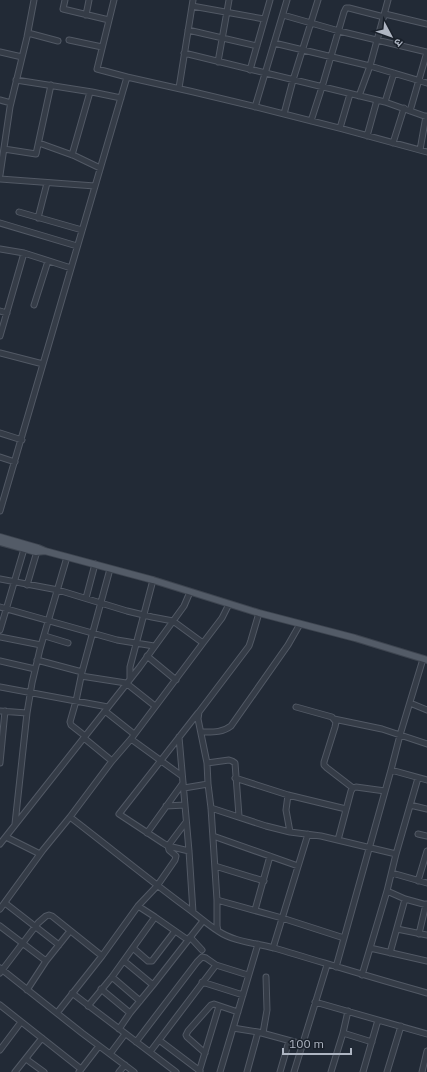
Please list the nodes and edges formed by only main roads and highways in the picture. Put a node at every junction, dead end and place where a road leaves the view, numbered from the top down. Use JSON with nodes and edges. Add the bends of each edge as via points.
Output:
{"nodes":[{"id":1,"x":0,"y":536,"type":"edge"},
{"id":2,"x":0,"y":542,"type":"edge"},
{"id":3,"x":37,"y":550,"type":"junction"},
{"id":4,"x":425,"y":660,"type":"edge"}],
"edges":[{"from":1,"to":3,"type":"main road"},
{"from":2,"to":3,"type":"main road"},
{"from":3,"to":4,"type":"main road","via":[[153,580]]}]}
